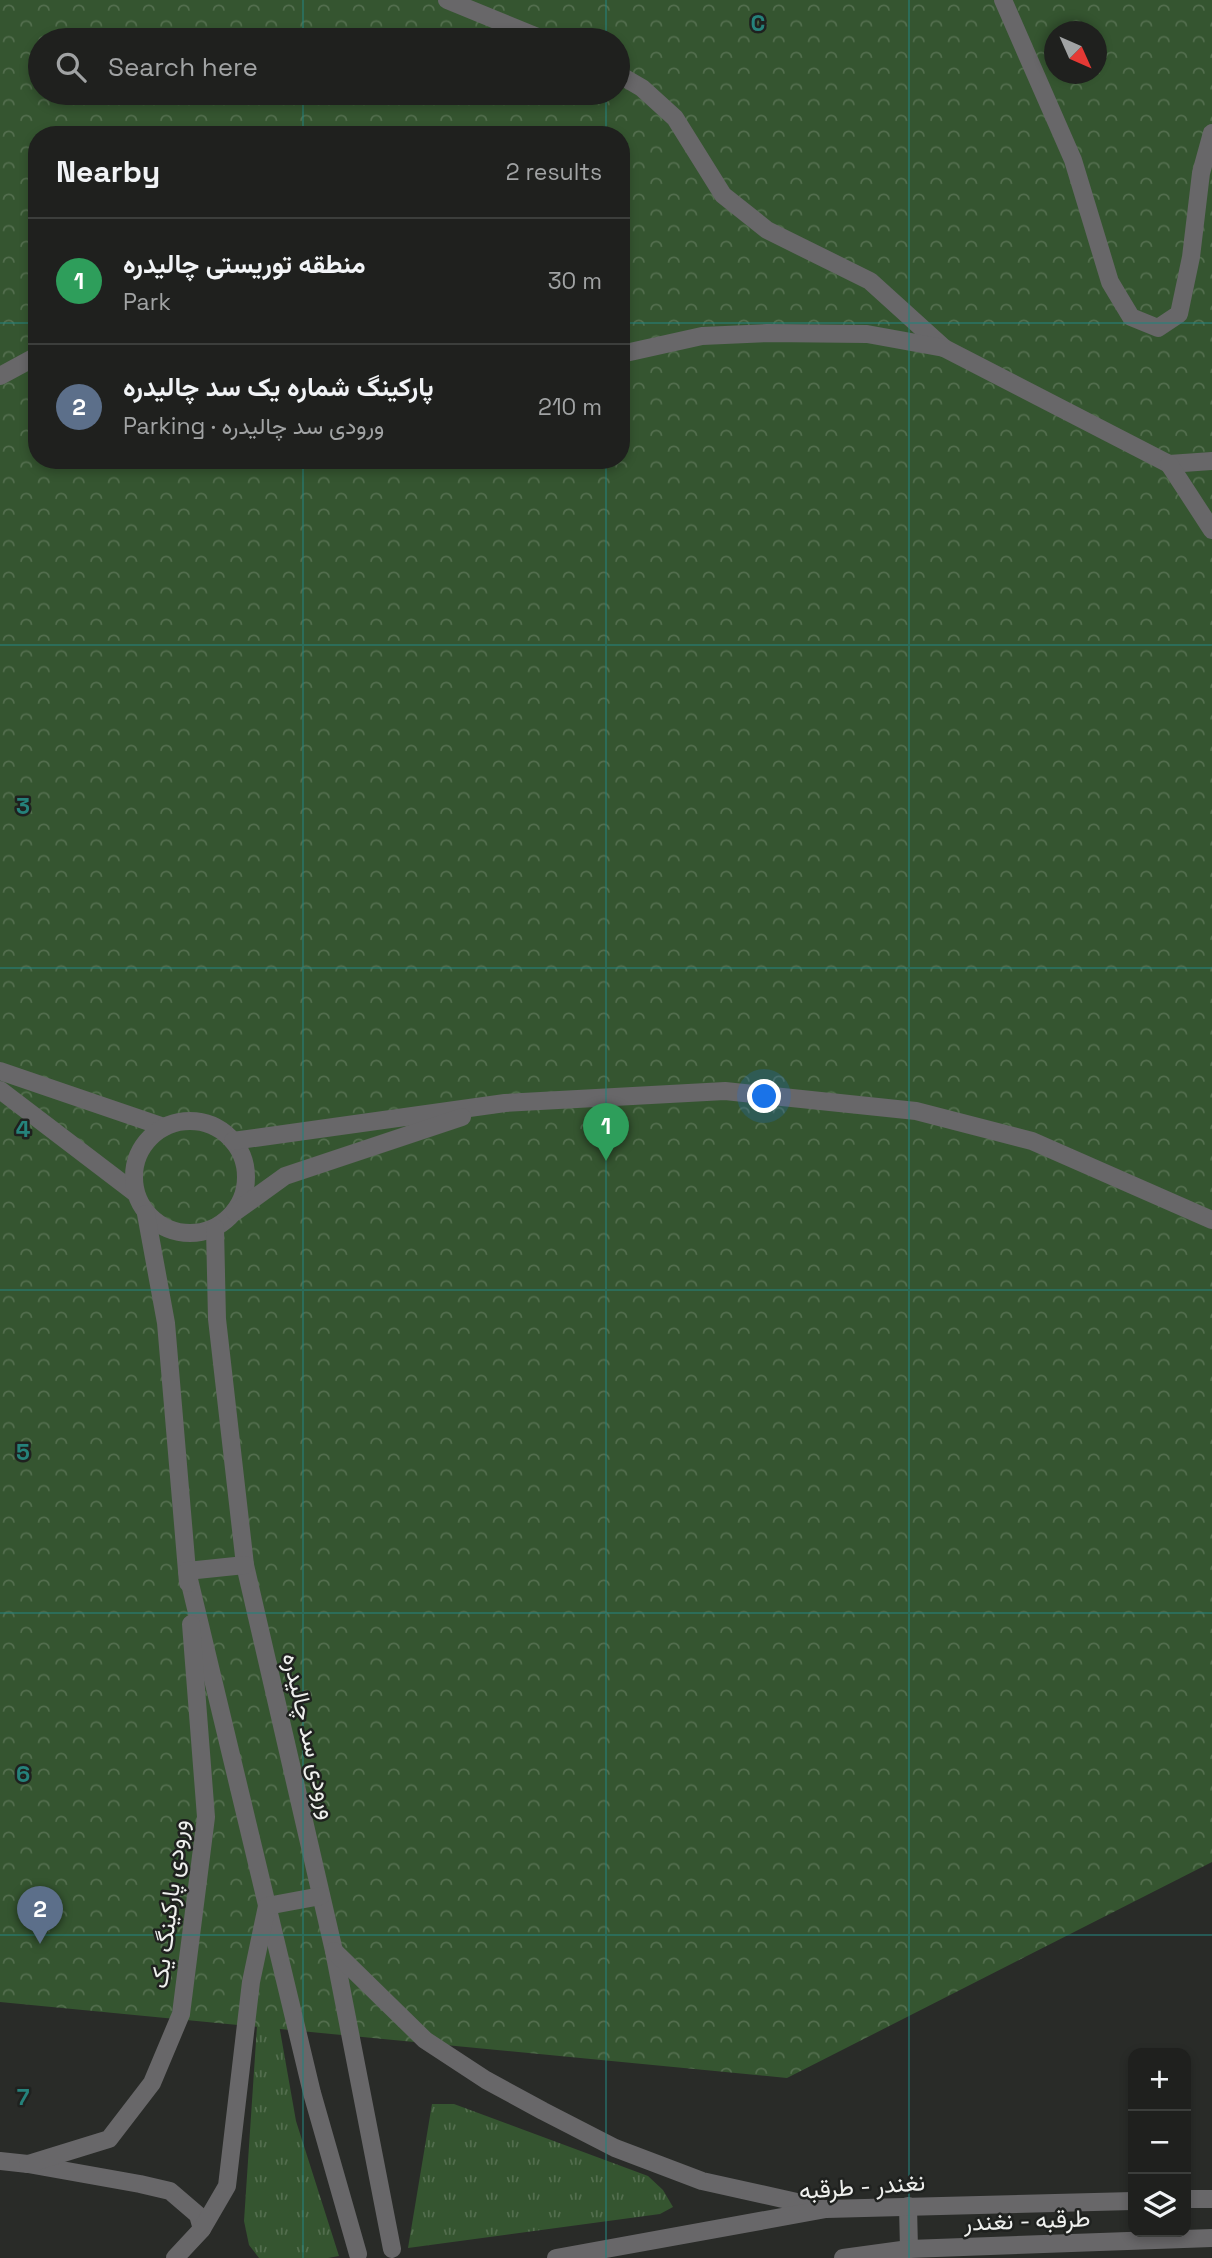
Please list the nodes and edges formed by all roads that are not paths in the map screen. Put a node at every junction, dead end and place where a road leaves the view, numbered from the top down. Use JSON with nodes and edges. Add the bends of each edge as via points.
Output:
{"nodes":[{"id":1,"x":447,"y":0,"type":"edge"},
{"id":2,"x":1003,"y":0,"type":"edge"},
{"id":3,"x":516,"y":28,"type":"edge"},
{"id":4,"x":630,"y":81,"type":"edge"},
{"id":5,"x":1212,"y":133,"type":"edge"},
{"id":6,"x":944,"y":348,"type":"junction"},
{"id":7,"x":630,"y":352,"type":"edge"},
{"id":8,"x":28,"y":361,"type":"edge"},
{"id":9,"x":0,"y":376,"type":"edge"},
{"id":10,"x":1212,"y":461,"type":"edge"},
{"id":11,"x":1169,"y":464,"type":"junction"},
{"id":12,"x":1212,"y":530,"type":"edge"},
{"id":13,"x":0,"y":1072,"type":"edge"},
{"id":14,"x":0,"y":1090,"type":"edge"},
{"id":15,"x":505,"y":1103,"type":"junction"},
{"id":16,"x":163,"y":1126,"type":"junction"},
{"id":17,"x":233,"y":1140,"type":"junction"},
{"id":18,"x":134,"y":1192,"type":"junction"},
{"id":19,"x":235,"y":1212,"type":"junction"},
{"id":20,"x":146,"y":1214,"type":"junction"},
{"id":21,"x":1212,"y":1220,"type":"edge"},
{"id":22,"x":215,"y":1228,"type":"junction"},
{"id":23,"x":245,"y":1565,"type":"junction"},
{"id":24,"x":187,"y":1571,"type":"junction"},
{"id":25,"x":321,"y":1896,"type":"junction"},
{"id":26,"x":267,"y":1906,"type":"junction"},
{"id":27,"x":334,"y":1951,"type":"junction"},
{"id":28,"x":0,"y":2161,"type":"edge"},
{"id":29,"x":28,"y":2164,"type":"junction"},
{"id":30,"x":1191,"y":2199,"type":"edge"},
{"id":31,"x":1212,"y":2199,"type":"edge"},
{"id":32,"x":1128,"y":2200,"type":"edge"},
{"id":33,"x":908,"y":2206,"type":"junction"},
{"id":34,"x":826,"y":2209,"type":"junction"},
{"id":35,"x":202,"y":2228,"type":"junction"},
{"id":36,"x":1212,"y":2238,"type":"edge"},
{"id":37,"x":392,"y":2249,"type":"dead end"},
{"id":38,"x":909,"y":2249,"type":"junction"},
{"id":39,"x":358,"y":2254,"type":"dead end"},
{"id":40,"x":175,"y":2258,"type":"edge"},
{"id":41,"x":556,"y":2258,"type":"edge"},
{"id":42,"x":844,"y":2258,"type":"edge"}],
"edges":[{"from":1,"to":3,"type":"street"},
{"from":2,"to":5,"type":"street","via":[[1073,160],[1110,282],[1131,317],[1158,328],[1180,314],[1200,173]]},
{"from":4,"to":6,"type":"street","via":[[675,118],[723,195],[768,230],[870,281]]},
{"from":6,"to":7,"type":"street","via":[[867,334],[767,333],[702,336]]},
{"from":6,"to":11,"type":"street"},
{"from":8,"to":9,"type":"street"},
{"from":10,"to":11,"type":"street"},
{"from":11,"to":12,"type":"street"},
{"from":13,"to":16,"type":"street"},
{"from":14,"to":18,"type":"street"},
{"from":15,"to":17,"type":"street"},
{"from":15,"to":19,"type":"street","via":[[285,1176]]},
{"from":15,"to":21,"type":"street","via":[[725,1091],[916,1111],[1032,1141]]},
{"from":16,"to":17,"type":"street","via":[[188,1120],[213,1125]]},
{"from":16,"to":18,"type":"street","via":[[144,1143],[134,1166]]},
{"from":17,"to":19,"type":"street","via":[[245,1163],[245,1188]]},
{"from":18,"to":20,"type":"street"},
{"from":19,"to":22,"type":"street"},
{"from":20,"to":22,"type":"street","via":[[166,1229],[191,1234]]},
{"from":20,"to":24,"type":"street","via":[[166,1323]]},
{"from":22,"to":23,"type":"street","name":"ورودی سد چالیدره","via":[[217,1319]]},
{"from":23,"to":24,"type":"street"},
{"from":23,"to":25,"type":"street","name":"ورودی سد چالیدره"},
{"from":24,"to":26,"type":"street"},
{"from":24,"to":29,"type":"street","name":"ورودی پارکینگ یک","via":[[206,1817],[181,2014],[152,2083],[109,2140]]},
{"from":25,"to":26,"type":"street"},
{"from":25,"to":27,"type":"street","name":"ورودی سد چالیدره"},
{"from":26,"to":35,"type":"street","via":[[251,1982],[227,2186]]},
{"from":26,"to":39,"type":"street","via":[[312,2093]]},
{"from":27,"to":34,"type":"street","via":[[425,2040],[543,2111],[615,2148],[702,2181]]},
{"from":27,"to":37,"type":"street","name":"ورودی سد چالیدره"},
{"from":28,"to":29,"type":"street","name":"ورودی پارکینگ یک"},
{"from":29,"to":35,"type":"street","name":"ورودی پارکینگ یک","via":[[170,2192],[198,2215]]},
{"from":30,"to":31,"type":"street"},
{"from":32,"to":33,"type":"street","name":"نغندر - طرقبه"},
{"from":33,"to":34,"type":"street","name":"نغندر - طرقبه"},
{"from":33,"to":38,"type":"street"},
{"from":34,"to":41,"type":"street","name":"نغندر - طرقبه"},
{"from":35,"to":40,"type":"street"},
{"from":36,"to":38,"type":"street","name":"طرقبه - نغندر"},
{"from":38,"to":42,"type":"street","name":"طرقبه - نغندر"}]}
